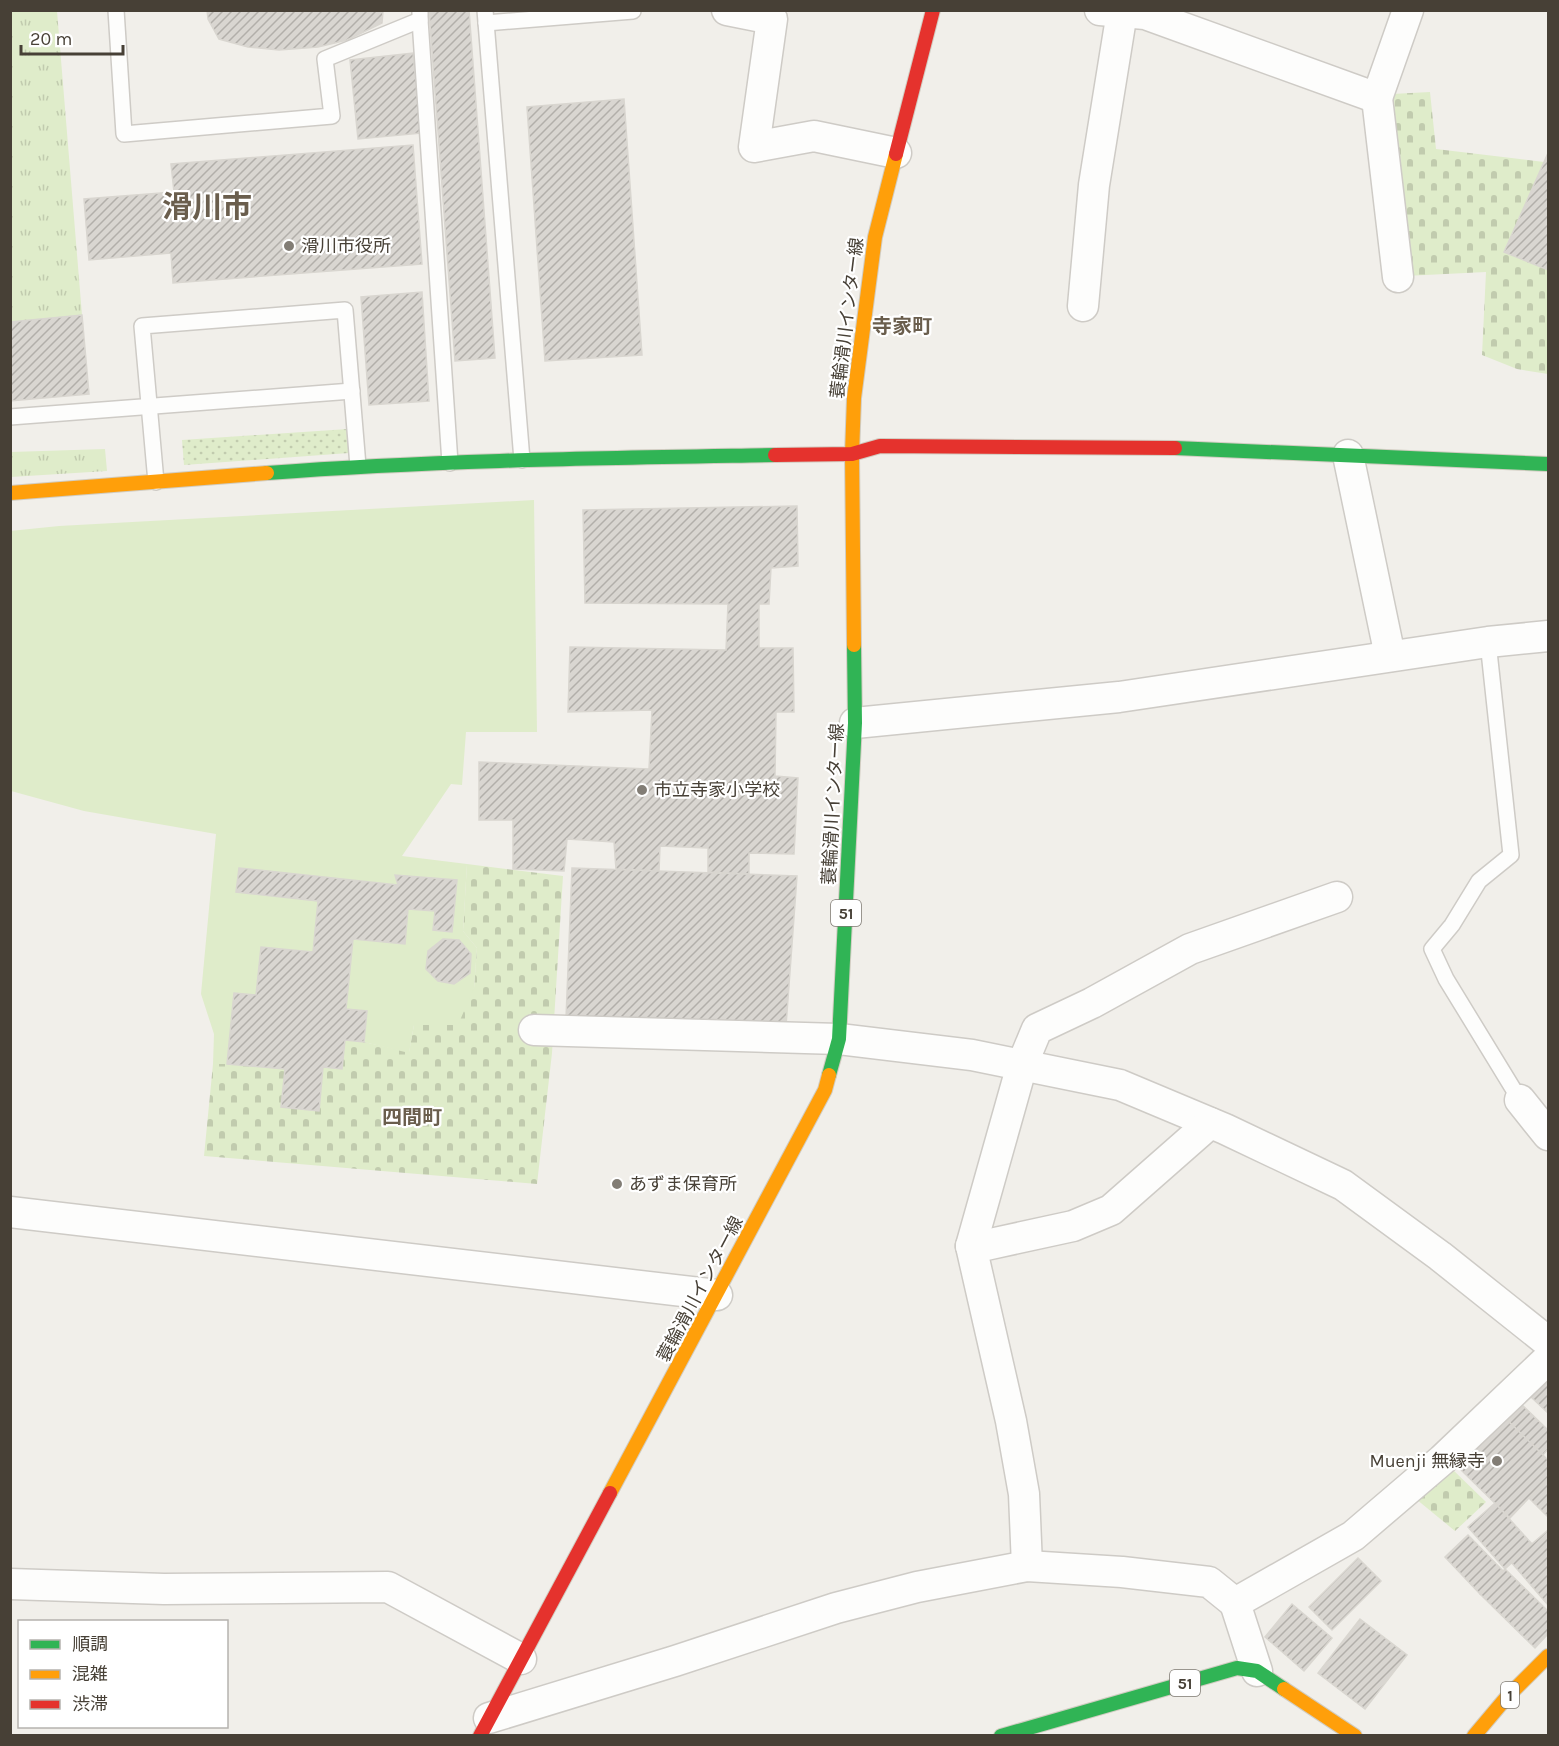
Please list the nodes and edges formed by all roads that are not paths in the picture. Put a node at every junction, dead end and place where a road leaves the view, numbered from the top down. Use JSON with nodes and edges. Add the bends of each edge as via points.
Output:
{"nodes":[{"id":1,"x":116,"y":10,"type":"edge"},
{"id":2,"x":727,"y":10,"type":"edge"},
{"id":3,"x":933,"y":10,"type":"edge"},
{"id":4,"x":1408,"y":10,"type":"edge"},
{"id":5,"x":633,"y":11,"type":"edge"},
{"id":6,"x":1111,"y":11,"type":"edge"},
{"id":7,"x":420,"y":15,"type":"edge"},
{"id":8,"x":485,"y":17,"type":"edge"},
{"id":9,"x":1377,"y":98,"type":"junction"},
{"id":10,"x":896,"y":153,"type":"junction"},
{"id":11,"x":1398,"y":277,"type":"dead end"},
{"id":12,"x":1083,"y":306,"type":"dead end"},
{"id":13,"x":352,"y":392,"type":"junction"},
{"id":14,"x":150,"y":405,"type":"junction"},
{"id":15,"x":10,"y":417,"type":"edge"},
{"id":16,"x":852,"y":454,"type":"junction"},
{"id":17,"x":1348,"y":455,"type":"junction"},
{"id":18,"x":522,"y":460,"type":"junction"},
{"id":19,"x":450,"y":463,"type":"junction"},
{"id":20,"x":1548,"y":464,"type":"edge"},
{"id":21,"x":358,"y":466,"type":"junction"},
{"id":22,"x":156,"y":482,"type":"junction"},
{"id":23,"x":10,"y":494,"type":"edge"},
{"id":24,"x":1548,"y":636,"type":"edge"},
{"id":25,"x":1488,"y":642,"type":"junction"},
{"id":26,"x":1390,"y":656,"type":"junction"},
{"id":27,"x":855,"y":723,"type":"junction"},
{"id":28,"x":1337,"y":897,"type":"dead end"},
{"id":29,"x":534,"y":1030,"type":"dead end"},
{"id":30,"x":839,"y":1040,"type":"junction"},
{"id":31,"x":1022,"y":1065,"type":"junction"},
{"id":32,"x":1520,"y":1100,"type":"joint"},
{"id":33,"x":1210,"y":1123,"type":"junction"},
{"id":34,"x":1548,"y":1135,"type":"edge"},
{"id":35,"x":10,"y":1212,"type":"edge"},
{"id":36,"x":971,"y":1246,"type":"junction"},
{"id":37,"x":717,"y":1296,"type":"junction"},
{"id":38,"x":1548,"y":1342,"type":"edge"},
{"id":39,"x":1548,"y":1359,"type":"edge"},
{"id":40,"x":1027,"y":1566,"type":"junction"},
{"id":41,"x":10,"y":1584,"type":"edge"},
{"id":42,"x":1235,"y":1603,"type":"junction"},
{"id":43,"x":1548,"y":1656,"type":"edge"},
{"id":44,"x":521,"y":1659,"type":"junction"},
{"id":45,"x":1257,"y":1671,"type":"junction"},
{"id":46,"x":484,"y":1727,"type":"edge"},
{"id":47,"x":1001,"y":1736,"type":"edge"},
{"id":48,"x":1355,"y":1736,"type":"edge"},
{"id":49,"x":1474,"y":1736,"type":"edge"}],
"edges":[{"from":1,"to":7,"type":"lane","via":[[124,134],[332,116],[326,59]]},
{"from":2,"to":10,"type":"street","via":[[772,19],[754,147],[814,136]]},
{"from":3,"to":10,"type":"main road","name":"蓑輪滑川インター線","number":"51"},
{"from":4,"to":9,"type":"street"},
{"from":5,"to":8,"type":"lane"},
{"from":6,"to":9,"type":"street","via":[[1145,14]]},
{"from":6,"to":12,"type":"street"},
{"from":7,"to":19,"type":"lane"},
{"from":8,"to":18,"type":"lane"},
{"from":9,"to":11,"type":"street"},
{"from":10,"to":16,"type":"main road","name":"蓑輪滑川インター線","number":"51","via":[[875,237],[854,398]]},
{"from":13,"to":14,"type":"lane"},
{"from":13,"to":14,"type":"lane","via":[[345,310],[142,326]]},
{"from":13,"to":21,"type":"lane"},
{"from":14,"to":15,"type":"lane"},
{"from":14,"to":22,"type":"lane"},
{"from":16,"to":17,"type":"main road","via":[[880,446],[1196,448]]},
{"from":16,"to":18,"type":"main road"},
{"from":16,"to":27,"type":"main road","name":"蓑輪滑川インター線","number":"51"},
{"from":17,"to":20,"type":"main road"},
{"from":17,"to":26,"type":"street"},
{"from":18,"to":19,"type":"main road"},
{"from":19,"to":21,"type":"main road"},
{"from":21,"to":22,"type":"main road"},
{"from":22,"to":23,"type":"main road"},
{"from":24,"to":25,"type":"street"},
{"from":25,"to":26,"type":"street"},
{"from":25,"to":32,"type":"lane","via":[[1511,855],[1479,881],[1432,949],[1446,979]]},
{"from":26,"to":27,"type":"street","via":[[1119,696]]},
{"from":27,"to":30,"type":"main road","name":"蓑輪滑川インター線","number":"51"},
{"from":28,"to":31,"type":"street","via":[[1190,950],[1037,1029]]},
{"from":29,"to":30,"type":"street"},
{"from":30,"to":31,"type":"street","via":[[972,1055]]},
{"from":30,"to":37,"type":"main road","name":"蓑輪滑川インター線","number":"51","via":[[825,1090]]},
{"from":31,"to":33,"type":"street","via":[[1120,1085]]},
{"from":31,"to":36,"type":"street"},
{"from":32,"to":34,"type":"street"},
{"from":33,"to":36,"type":"street","via":[[1111,1210],[1073,1226]]},
{"from":33,"to":38,"type":"street","via":[[1343,1185]]},
{"from":35,"to":37,"type":"street"},
{"from":36,"to":40,"type":"street","via":[[1024,1494]]},
{"from":37,"to":44,"type":"main road","name":"蓑輪滑川インター線","number":"51"},
{"from":39,"to":42,"type":"street","via":[[1442,1460],[1353,1536]]},
{"from":40,"to":42,"type":"street","via":[[1209,1582]]},
{"from":40,"to":46,"type":"street","via":[[917,1587],[836,1608]]},
{"from":41,"to":44,"type":"street","via":[[164,1589],[388,1587]]},
{"from":42,"to":45,"type":"street"},
{"from":43,"to":49,"type":"main road","number":"1"},
{"from":44,"to":46,"type":"main road","name":"蓑輪滑川インター線","number":"51"},
{"from":45,"to":47,"type":"main road","number":"51","via":[[1237,1668]]},
{"from":45,"to":48,"type":"main road"}]}
